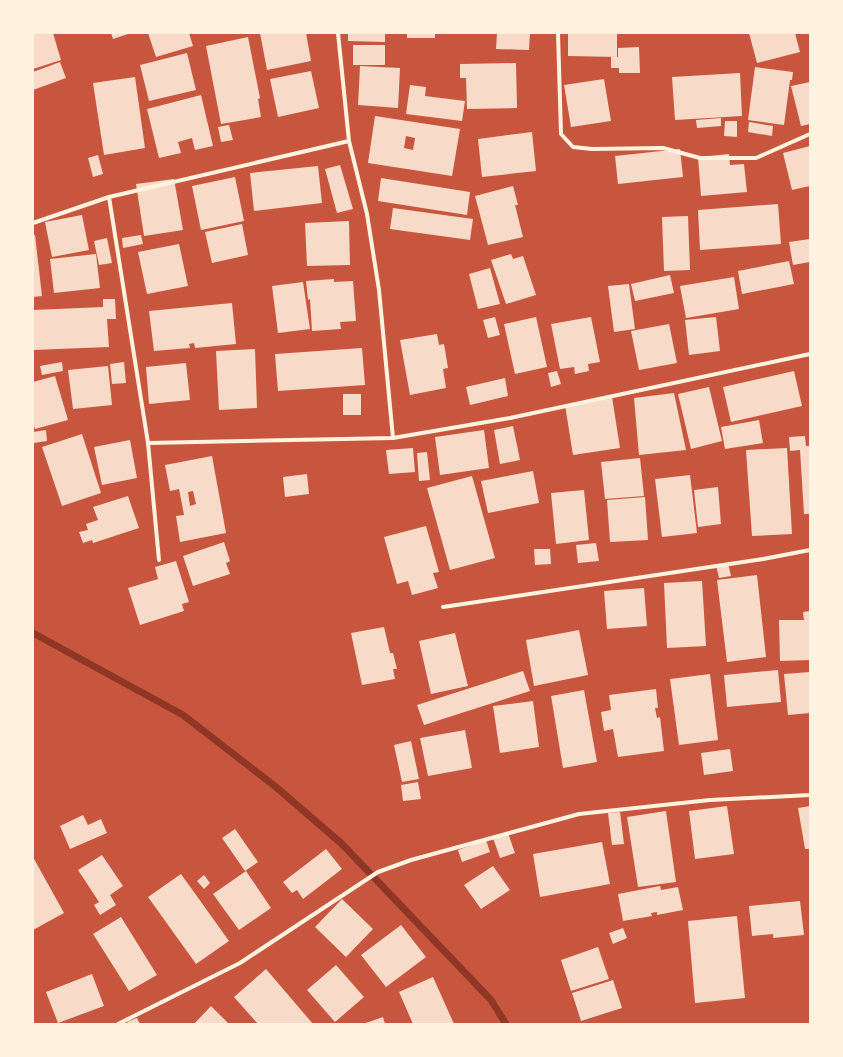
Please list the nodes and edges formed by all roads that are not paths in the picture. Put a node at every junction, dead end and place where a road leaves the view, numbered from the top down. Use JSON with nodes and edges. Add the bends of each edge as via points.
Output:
{"nodes":[{"id":1,"x":338,"y":33,"type":"edge"},
{"id":2,"x":558,"y":33,"type":"edge"},
{"id":3,"x":810,"y":134,"type":"edge"},
{"id":4,"x":349,"y":141,"type":"junction"},
{"id":5,"x":109,"y":197,"type":"junction"},
{"id":6,"x":33,"y":223,"type":"edge"},
{"id":7,"x":810,"y":354,"type":"edge"},
{"id":8,"x":393,"y":438,"type":"junction"},
{"id":9,"x":148,"y":443,"type":"junction"},
{"id":10,"x":810,"y":550,"type":"edge"},
{"id":11,"x":159,"y":560,"type":"dead end"},
{"id":12,"x":443,"y":607,"type":"dead end"},
{"id":13,"x":810,"y":794,"type":"edge"},
{"id":14,"x":118,"y":1024,"type":"edge"}],
"edges":[{"from":1,"to":4,"type":"street"},
{"from":2,"to":3,"type":"street","via":[[562,134],[573,147],[663,148],[700,158],[756,158]]},
{"from":4,"to":5,"type":"street"},
{"from":4,"to":8,"type":"street","via":[[367,214],[379,290]]},
{"from":5,"to":6,"type":"street"},
{"from":5,"to":9,"type":"street"},
{"from":7,"to":8,"type":"street","via":[[510,418]]},
{"from":8,"to":9,"type":"street"},
{"from":9,"to":11,"type":"street"},
{"from":10,"to":12,"type":"street"},
{"from":13,"to":14,"type":"street","via":[[710,800],[579,814],[411,860],[378,872],[240,963]]}]}
